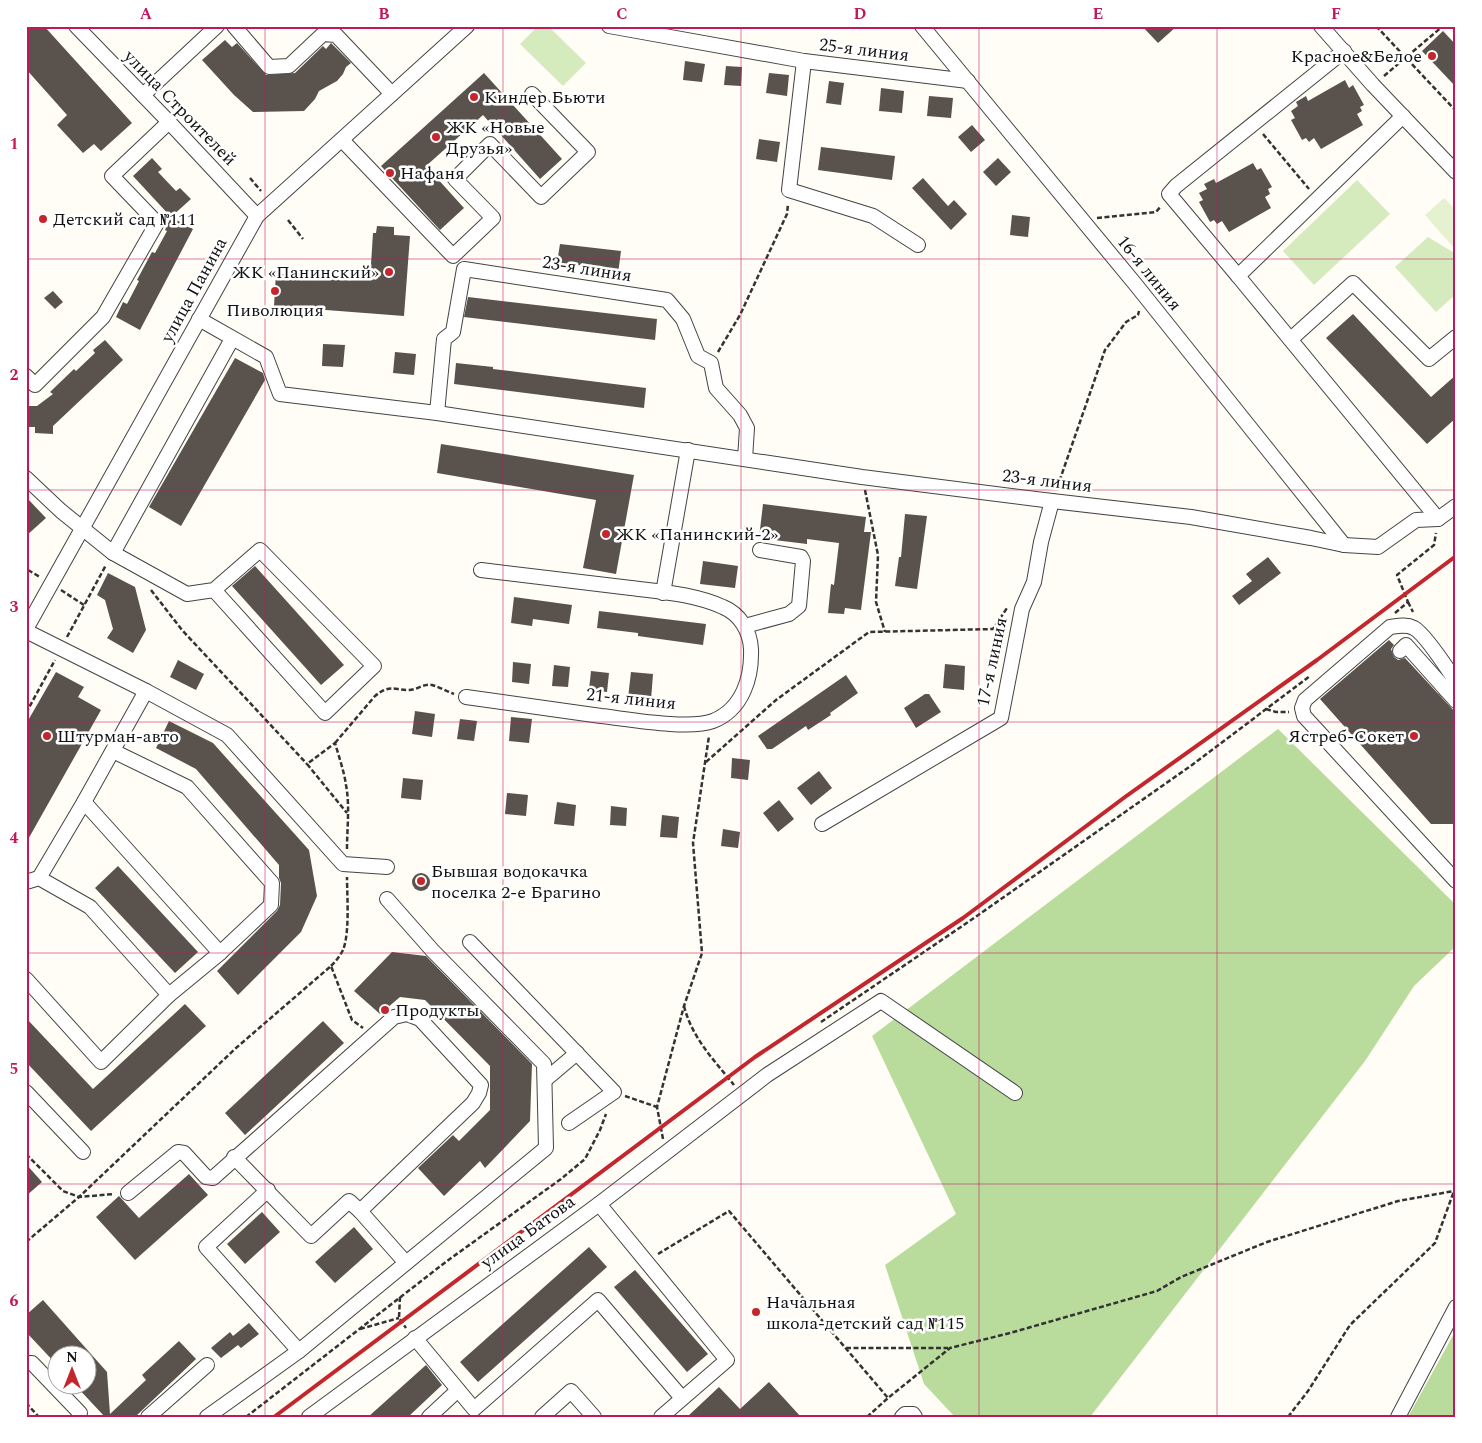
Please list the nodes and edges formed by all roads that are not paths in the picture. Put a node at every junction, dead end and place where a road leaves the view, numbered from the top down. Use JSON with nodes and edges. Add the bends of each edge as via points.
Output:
{"nodes":[{"id":1,"x":76,"y":26,"type":"edge"},
{"id":2,"x":217,"y":26,"type":"edge"},
{"id":3,"x":234,"y":26,"type":"edge"},
{"id":4,"x":467,"y":26,"type":"edge"},
{"id":5,"x":609,"y":26,"type":"edge"},
{"id":6,"x":922,"y":26,"type":"edge"},
{"id":7,"x":1321,"y":26,"type":"edge"},
{"id":8,"x":1344,"y":51,"type":"junction"},
{"id":9,"x":804,"y":62,"type":"junction"},
{"id":10,"x":968,"y":81,"type":"junction"},
{"id":11,"x":392,"y":94,"type":"junction"},
{"id":12,"x":532,"y":94,"type":"dead end"},
{"id":13,"x":143,"y":95,"type":"junction"},
{"id":14,"x":1404,"y":116,"type":"junction"},
{"id":15,"x":169,"y":122,"type":"junction"},
{"id":16,"x":342,"y":140,"type":"junction"},
{"id":17,"x":1456,"y":172,"type":"edge"},
{"id":18,"x":257,"y":216,"type":"junction"},
{"id":19,"x":918,"y":245,"type":"dead end"},
{"id":20,"x":1238,"y":276,"type":"junction"},
{"id":21,"x":199,"y":319,"type":"junction"},
{"id":22,"x":1456,"y":337,"type":"edge"},
{"id":23,"x":232,"y":338,"type":"junction"},
{"id":24,"x":1291,"y":338,"type":"junction"},
{"id":25,"x":26,"y":376,"type":"edge"},
{"id":26,"x":437,"y":413,"type":"junction"},
{"id":27,"x":688,"y":450,"type":"junction"},
{"id":28,"x":745,"y":460,"type":"junction"},
{"id":29,"x":26,"y":478,"type":"edge"},
{"id":30,"x":1052,"y":501,"type":"junction"},
{"id":31,"x":1456,"y":506,"type":"edge"},
{"id":32,"x":1438,"y":519,"type":"junction"},
{"id":33,"x":82,"y":529,"type":"junction"},
{"id":34,"x":1344,"y":545,"type":"junction"},
{"id":35,"x":760,"y":550,"type":"dead end"},
{"id":36,"x":113,"y":553,"type":"junction"},
{"id":37,"x":481,"y":570,"type":"dead end"},
{"id":38,"x":214,"y":590,"type":"junction"},
{"id":39,"x":663,"y":593,"type":"junction"},
{"id":40,"x":745,"y":626,"type":"junction"},
{"id":41,"x":26,"y":630,"type":"edge"},
{"id":42,"x":1400,"y":651,"type":"dead end"},
{"id":43,"x":1452,"y":684,"type":"edge"},
{"id":44,"x":146,"y":690,"type":"junction"},
{"id":45,"x":466,"y":697,"type":"road end"},
{"id":46,"x":1456,"y":701,"type":"edge"},
{"id":47,"x":113,"y":751,"type":"junction"},
{"id":48,"x":84,"y":802,"type":"junction"},
{"id":49,"x":822,"y":824,"type":"dead end"},
{"id":50,"x":387,"y":867,"type":"dead end"},
{"id":51,"x":33,"y":880,"type":"edge"},
{"id":52,"x":1456,"y":881,"type":"edge"},
{"id":53,"x":387,"y":899,"type":"dead end"},
{"id":54,"x":470,"y":942,"type":"dead end"},
{"id":55,"x":220,"y":953,"type":"junction"},
{"id":56,"x":26,"y":979,"type":"edge"},
{"id":57,"x":169,"y":995,"type":"junction"},
{"id":58,"x":577,"y":1053,"type":"junction"},
{"id":59,"x":545,"y":1080,"type":"junction"},
{"id":60,"x":26,"y":1092,"type":"edge"},
{"id":61,"x":1016,"y":1093,"type":"dead end"},
{"id":62,"x":569,"y":1123,"type":"dead end"},
{"id":63,"x":83,"y":1152,"type":"dead end"},
{"id":64,"x":234,"y":1158,"type":"junction"},
{"id":65,"x":268,"y":1190,"type":"junction"},
{"id":66,"x":128,"y":1193,"type":"road end"},
{"id":67,"x":599,"y":1204,"type":"junction"},
{"id":68,"x":360,"y":1211,"type":"junction"},
{"id":69,"x":406,"y":1263,"type":"junction"},
{"id":70,"x":1456,"y":1307,"type":"edge"},
{"id":71,"x":415,"y":1338,"type":"junction"},
{"id":72,"x":299,"y":1351,"type":"junction"},
{"id":73,"x":26,"y":1362,"type":"edge"},
{"id":74,"x":207,"y":1365,"type":"dead end"},
{"id":75,"x":458,"y":1390,"type":"junction"},
{"id":76,"x":682,"y":1398,"type":"junction"},
{"id":77,"x":80,"y":1413,"type":"dead end"},
{"id":78,"x":477,"y":1413,"type":"edge"},
{"id":79,"x":148,"y":1417,"type":"edge"},
{"id":80,"x":207,"y":1417,"type":"edge"},
{"id":81,"x":309,"y":1417,"type":"edge"},
{"id":82,"x":429,"y":1417,"type":"edge"},
{"id":83,"x":542,"y":1417,"type":"edge"},
{"id":84,"x":594,"y":1417,"type":"edge"},
{"id":85,"x":661,"y":1417,"type":"edge"},
{"id":86,"x":902,"y":1417,"type":"edge"},
{"id":87,"x":915,"y":1417,"type":"edge"},
{"id":88,"x":1398,"y":1417,"type":"edge"}],
"edges":[{"from":1,"to":13,"type":"street","name":"улица Строителей"},
{"from":2,"to":13,"type":"street"},
{"from":3,"to":11,"type":"street","via":[[269,67],[289,66],[323,34],[336,35]]},
{"from":4,"to":11,"type":"street","name":"улица Панина"},
{"from":5,"to":9,"type":"street","name":"25-я линия"},
{"from":6,"to":10,"type":"street","name":"16-я линия"},
{"from":7,"to":8,"type":"street"},
{"from":8,"to":14,"type":"street"},
{"from":8,"to":20,"type":"street","via":[[1169,194]]},
{"from":9,"to":10,"type":"street","name":"25-я линия"},
{"from":9,"to":19,"type":"street","via":[[789,190],[873,216]]},
{"from":10,"to":34,"type":"street","name":"16-я линия"},
{"from":11,"to":16,"type":"street","name":"улица Панина"},
{"from":12,"to":16,"type":"street","via":[[588,152],[541,197],[490,144],[455,179],[493,218],[453,256]]},
{"from":13,"to":15,"type":"street","name":"улица Строителей"},
{"from":14,"to":17,"type":"street"},
{"from":14,"to":20,"type":"street"},
{"from":15,"to":18,"type":"street","name":"улица Строителей"},
{"from":15,"to":25,"type":"street","via":[[112,176],[157,223],[103,317],[35,386]]},
{"from":16,"to":18,"type":"street","name":"улица Панина"},
{"from":18,"to":21,"type":"street","name":"улица Панина"},
{"from":20,"to":24,"type":"street"},
{"from":21,"to":23,"type":"street","name":"23-я линия"},
{"from":21,"to":33,"type":"street","name":"улица Панина"},
{"from":22,"to":24,"type":"street","via":[[1429,359],[1353,283]]},
{"from":23,"to":26,"type":"street","name":"23-я линия","via":[[266,357],[280,394]]},
{"from":23,"to":36,"type":"street"},
{"from":24,"to":32,"type":"street"},
{"from":26,"to":27,"type":"street","name":"23-я линия"},
{"from":26,"to":28,"type":"street","name":"23-я линия","via":[[444,338],[454,332],[464,269],[667,300],[683,319],[698,356],[711,363],[716,388],[740,415],[746,428]]},
{"from":27,"to":28,"type":"street","name":"23-я линия"},
{"from":27,"to":39,"type":"street"},
{"from":28,"to":30,"type":"street","name":"23-я линия"},
{"from":29,"to":33,"type":"street"},
{"from":30,"to":34,"type":"street","name":"23-я линия","via":[[1191,517]]},
{"from":30,"to":49,"type":"street","name":"17-я линия","via":[[1034,582],[1022,609],[1000,718]]},
{"from":31,"to":32,"type":"street"},
{"from":32,"to":34,"type":"street","via":[[1416,520],[1378,547]]},
{"from":33,"to":36,"type":"street"},
{"from":33,"to":41,"type":"street","name":"улица Панина"},
{"from":35,"to":40,"type":"street","via":[[801,557],[799,606],[789,614]]},
{"from":36,"to":38,"type":"street","via":[[187,594]]},
{"from":37,"to":39,"type":"street"},
{"from":38,"to":38,"type":"street","via":[[260,550],[374,666],[325,713]]},
{"from":39,"to":40,"type":"street","via":[[699,598],[725,607]]},
{"from":40,"to":45,"type":"street","name":"21-я линия","via":[[751,656],[744,692],[722,716],[712,721],[680,724],[645,722]]},
{"from":41,"to":44,"type":"street"},
{"from":42,"to":43,"type":"street","via":[[1406,645]]},
{"from":43,"to":46,"type":"street"},
{"from":43,"to":52,"type":"street","via":[[1423,637],[1414,628],[1401,625],[1390,627],[1305,700],[1302,708],[1304,716]]},
{"from":44,"to":47,"type":"street"},
{"from":44,"to":50,"type":"street","via":[[226,735],[344,864]]},
{"from":47,"to":48,"type":"street"},
{"from":47,"to":55,"type":"street","via":[[187,787],[272,882],[271,905]]},
{"from":48,"to":51,"type":"street"},
{"from":48,"to":55,"type":"street"},
{"from":51,"to":57,"type":"street","via":[[90,907]]},
{"from":53,"to":59,"type":"street","via":[[432,950],[544,1064]]},
{"from":54,"to":58,"type":"street"},
{"from":55,"to":57,"type":"street"},
{"from":56,"to":57,"type":"street","via":[[101,1062]]},
{"from":58,"to":59,"type":"street"},
{"from":58,"to":62,"type":"street","via":[[614,1092]]},
{"from":59,"to":69,"type":"street","via":[[546,1148]]},
{"from":60,"to":63,"type":"street"},
{"from":61,"to":67,"type":"street","name":"улица Батова","via":[[881,1001],[767,1075]]},
{"from":64,"to":65,"type":"street"},
{"from":64,"to":66,"type":"street","via":[[209,1179],[184,1153],[178,1152]]},
{"from":64,"to":68,"type":"street","via":[[394,1017],[407,1014],[420,1019],[481,1085],[479,1094]]},
{"from":65,"to":68,"type":"street","via":[[311,1236],[349,1201]]},
{"from":65,"to":72,"type":"street","via":[[206,1247]]},
{"from":67,"to":71,"type":"street","name":"улица Батова"},
{"from":67,"to":76,"type":"street","via":[[727,1360]]},
{"from":68,"to":69,"type":"street"},
{"from":69,"to":72,"type":"street"},
{"from":70,"to":88,"type":"street"},
{"from":71,"to":75,"type":"street"},
{"from":71,"to":81,"type":"street","name":"улица Батова"},
{"from":72,"to":80,"type":"street"},
{"from":73,"to":77,"type":"street","via":[[32,1363]]},
{"from":74,"to":79,"type":"street"},
{"from":75,"to":78,"type":"street"},
{"from":75,"to":82,"type":"street"},
{"from":76,"to":78,"type":"street","via":[[598,1300]]},
{"from":76,"to":85,"type":"street"},
{"from":83,"to":84,"type":"street","via":[[571,1391]]},
{"from":86,"to":87,"type":"street","via":[[905,1414]]}]}
